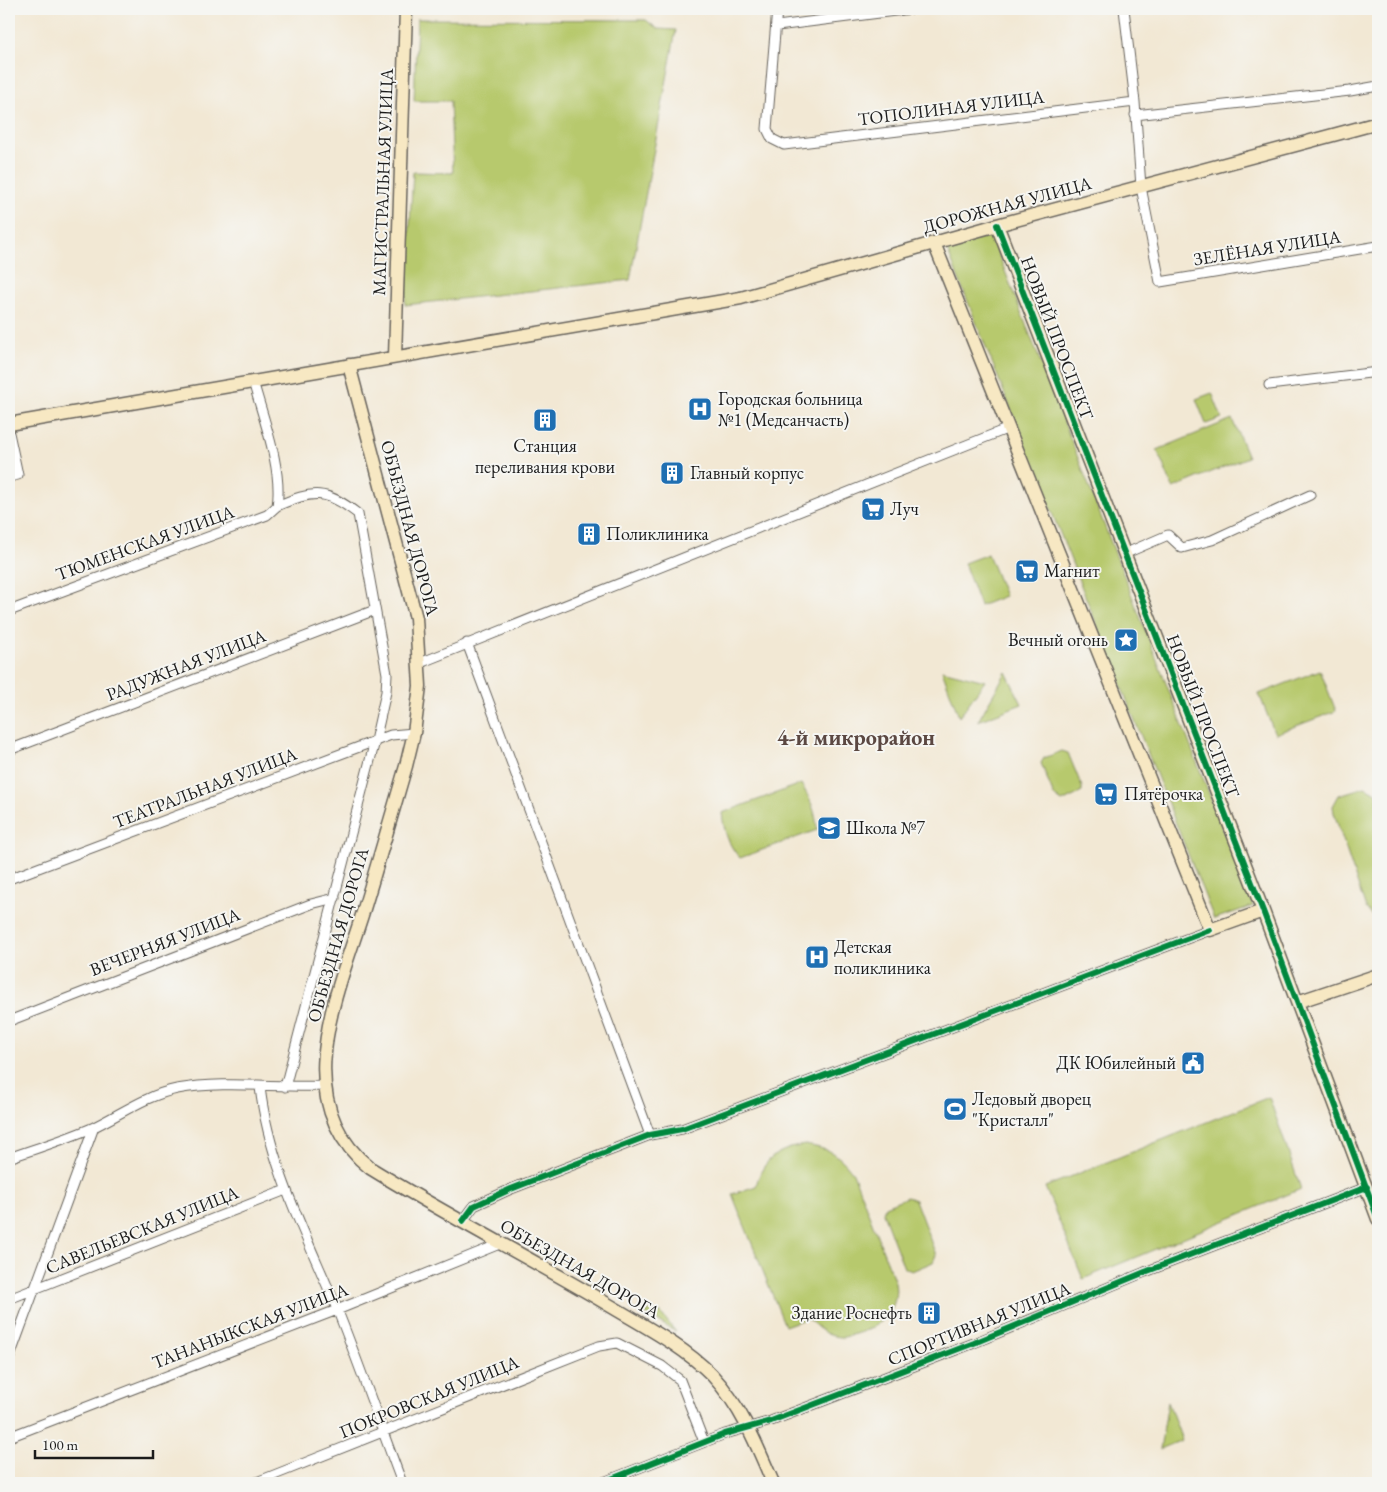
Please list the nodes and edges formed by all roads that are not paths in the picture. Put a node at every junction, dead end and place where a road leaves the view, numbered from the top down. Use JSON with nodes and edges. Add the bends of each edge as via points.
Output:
{"nodes":[{"id":1,"x":406,"y":9,"type":"edge"},
{"id":2,"x":777,"y":9,"type":"edge"},
{"id":3,"x":911,"y":9,"type":"edge"},
{"id":4,"x":1124,"y":9,"type":"edge"},
{"id":5,"x":777,"y":26,"type":"junction"},
{"id":6,"x":1378,"y":86,"type":"edge"},
{"id":7,"x":1134,"y":102,"type":"junction"},
{"id":8,"x":1135,"y":114,"type":"junction"},
{"id":9,"x":1378,"y":124,"type":"edge"},
{"id":10,"x":1141,"y":187,"type":"junction"},
{"id":11,"x":997,"y":226,"type":"junction"},
{"id":12,"x":934,"y":243,"type":"junction"},
{"id":13,"x":1378,"y":246,"type":"edge"},
{"id":14,"x":395,"y":357,"type":"junction"},
{"id":15,"x":349,"y":364,"type":"junction"},
{"id":16,"x":1378,"y":372,"type":"edge"},
{"id":17,"x":253,"y":381,"type":"junction"},
{"id":18,"x":1269,"y":385,"type":"dead end"},
{"id":19,"x":9,"y":424,"type":"edge"},
{"id":20,"x":1009,"y":428,"type":"junction"},
{"id":21,"x":9,"y":433,"type":"edge"},
{"id":22,"x":9,"y":477,"type":"edge"},
{"id":23,"x":1310,"y":495,"type":"dead end"},
{"id":24,"x":277,"y":506,"type":"junction"},
{"id":25,"x":1124,"y":554,"type":"junction"},
{"id":26,"x":375,"y":610,"type":"junction"},
{"id":27,"x":9,"y":611,"type":"edge"},
{"id":28,"x":467,"y":643,"type":"junction"},
{"id":29,"x":420,"y":663,"type":"junction"},
{"id":30,"x":414,"y":733,"type":"junction"},
{"id":31,"x":376,"y":740,"type":"junction"},
{"id":32,"x":9,"y":750,"type":"edge"},
{"id":33,"x":9,"y":879,"type":"edge"},
{"id":34,"x":335,"y":898,"type":"junction"},
{"id":35,"x":1263,"y":911,"type":"junction"},
{"id":36,"x":1210,"y":930,"type":"junction"},
{"id":37,"x":1378,"y":975,"type":"edge"},
{"id":38,"x":1297,"y":1002,"type":"junction"},
{"id":39,"x":9,"y":1021,"type":"edge"},
{"id":40,"x":324,"y":1086,"type":"junction"},
{"id":41,"x":260,"y":1087,"type":"junction"},
{"id":42,"x":286,"y":1087,"type":"junction"},
{"id":43,"x":94,"y":1127,"type":"junction"},
{"id":44,"x":650,"y":1135,"type":"junction"},
{"id":45,"x":9,"y":1158,"type":"edge"},
{"id":46,"x":1367,"y":1187,"type":"junction"},
{"id":47,"x":286,"y":1190,"type":"junction"},
{"id":48,"x":1378,"y":1218,"type":"edge"},
{"id":49,"x":463,"y":1221,"type":"junction"},
{"id":50,"x":502,"y":1243,"type":"junction"},
{"id":51,"x":36,"y":1289,"type":"junction"},
{"id":52,"x":9,"y":1299,"type":"edge"},
{"id":53,"x":337,"y":1310,"type":"junction"},
{"id":54,"x":9,"y":1360,"type":"edge"},
{"id":55,"x":748,"y":1427,"type":"junction"},
{"id":56,"x":383,"y":1433,"type":"junction"},
{"id":57,"x":9,"y":1437,"type":"edge"},
{"id":58,"x":704,"y":1442,"type":"junction"},
{"id":59,"x":254,"y":1483,"type":"edge"},
{"id":60,"x":402,"y":1483,"type":"edge"},
{"id":61,"x":601,"y":1483,"type":"edge"},
{"id":62,"x":773,"y":1483,"type":"edge"}],
"edges":[{"from":1,"to":14,"type":"main road","name":"МАГИСТРАЛЬНАЯ УЛИЦА"},
{"from":2,"to":5,"type":"street"},
{"from":3,"to":5,"type":"street"},
{"from":4,"to":7,"type":"street"},
{"from":5,"to":7,"type":"street","name":"ТОПОЛИНАЯ УЛИЦА","via":[[767,129],[772,140],[784,145]]},
{"from":6,"to":8,"type":"street"},
{"from":7,"to":8,"type":"street"},
{"from":8,"to":10,"type":"street"},
{"from":9,"to":10,"type":"main road","name":"ДОРОЖНАЯ УЛИЦА"},
{"from":10,"to":11,"type":"main road","name":"ДОРОЖНАЯ УЛИЦА"},
{"from":10,"to":13,"type":"street","name":"ЗЕЛЁНАЯ УЛИЦА","via":[[1160,282]]},
{"from":11,"to":12,"type":"main road","name":"ДОРОЖНАЯ УЛИЦА"},
{"from":11,"to":25,"type":"main road","name":"НОВЫЙ ПРОСПЕКТ"},
{"from":12,"to":14,"type":"main road","name":"ДОРОЖНАЯ УЛИЦА","via":[[741,298]]},
{"from":12,"to":20,"type":"main road"},
{"from":14,"to":15,"type":"main road","name":"ДОРОЖНАЯ УЛИЦА"},
{"from":15,"to":17,"type":"main road","name":"ДОРОЖНАЯ УЛИЦА"},
{"from":15,"to":29,"type":"main road","name":"ОБЪЕЗДНАЯ ДОРОГА","via":[[410,590]]},
{"from":16,"to":18,"type":"street"},
{"from":17,"to":19,"type":"main road","name":"ДОРОЖНАЯ УЛИЦА"},
{"from":17,"to":24,"type":"street","via":[[279,493]]},
{"from":20,"to":28,"type":"street"},
{"from":20,"to":36,"type":"main road"},
{"from":21,"to":22,"type":"street","via":[[18,475]]},
{"from":23,"to":25,"type":"street","via":[[1212,540],[1182,548],[1168,535]]},
{"from":24,"to":26,"type":"street","name":"ТЮМЕНСКАЯ УЛИЦА","via":[[317,493],[346,505],[358,514]]},
{"from":24,"to":27,"type":"street","name":"ТЮМЕНСКАЯ УЛИЦА","via":[[267,515]]},
{"from":25,"to":35,"type":"main road","name":"НОВЫЙ ПРОСПЕКТ"},
{"from":26,"to":31,"type":"street","via":[[387,674]]},
{"from":26,"to":32,"type":"street","name":"РАДУЖНАЯ УЛИЦА"},
{"from":28,"to":29,"type":"street"},
{"from":28,"to":44,"type":"street"},
{"from":29,"to":30,"type":"main road","name":"ОБЪЕЗДНАЯ ДОРОГА"},
{"from":30,"to":31,"type":"street","name":"ТЕАТРАЛЬНАЯ УЛИЦА"},
{"from":30,"to":40,"type":"main road","name":"ОБЪЕЗДНАЯ ДОРОГА","via":[[337,991],[325,1043]]},
{"from":31,"to":33,"type":"street","name":"ТЕАТРАЛЬНАЯ УЛИЦА"},
{"from":31,"to":34,"type":"street"},
{"from":34,"to":39,"type":"street","name":"ВЕЧЕРНЯЯ УЛИЦА","via":[[311,904]]},
{"from":34,"to":42,"type":"street"},
{"from":35,"to":36,"type":"main road"},
{"from":35,"to":38,"type":"main road","name":"НОВЫЙ ПРОСПЕКТ"},
{"from":36,"to":44,"type":"street","via":[[682,1129]]},
{"from":37,"to":38,"type":"main road"},
{"from":38,"to":46,"type":"main road","name":"НОВЫЙ ПРОСПЕКТ"},
{"from":40,"to":42,"type":"street"},
{"from":40,"to":49,"type":"main road","name":"ОБЪЕЗДНАЯ ДОРОГА","via":[[333,1124],[356,1157],[393,1183]]},
{"from":41,"to":42,"type":"street"},
{"from":41,"to":43,"type":"street","via":[[213,1084],[174,1090],[127,1108]]},
{"from":41,"to":47,"type":"street","via":[[264,1114]]},
{"from":43,"to":45,"type":"street"},
{"from":43,"to":51,"type":"street"},
{"from":44,"to":49,"type":"street","via":[[485,1200],[474,1206]]},
{"from":46,"to":48,"type":"main road","name":"НОВЫЙ ПРОСПЕКТ"},
{"from":46,"to":55,"type":"street","name":"СПОРТИВНАЯ УЛИЦА","via":[[771,1422]]},
{"from":47,"to":51,"type":"street","name":"САВЕЛЬЕВСКАЯ УЛИЦА"},
{"from":47,"to":53,"type":"street"},
{"from":49,"to":50,"type":"main road","name":"ОБЪЕЗДНАЯ ДОРОГА"},
{"from":50,"to":53,"type":"street","name":"ТАНАНЫКСКАЯ УЛИЦА"},
{"from":50,"to":55,"type":"main road","name":"ОБЪЕЗДНАЯ ДОРОГА","via":[[682,1350],[722,1388]]},
{"from":51,"to":52,"type":"street","name":"САВЕЛЬЕВСКАЯ УЛИЦА"},
{"from":51,"to":54,"type":"street"},
{"from":53,"to":56,"type":"street"},
{"from":53,"to":57,"type":"street","name":"ТАНАНЫКСКАЯ УЛИЦА"},
{"from":55,"to":58,"type":"street","name":"СПОРТИВНАЯ УЛИЦА"},
{"from":55,"to":62,"type":"main road","name":"ОБЪЕЗДНАЯ ДОРОГА"},
{"from":56,"to":58,"type":"street","name":"ПОКРОВСКАЯ УЛИЦА","via":[[599,1346],[617,1343],[662,1366],[680,1380]]},
{"from":56,"to":59,"type":"street","name":"ПОКРОВСКАЯ УЛИЦА"},
{"from":56,"to":60,"type":"street"},
{"from":58,"to":61,"type":"street","name":"СПОРТИВНАЯ УЛИЦА"}]}
